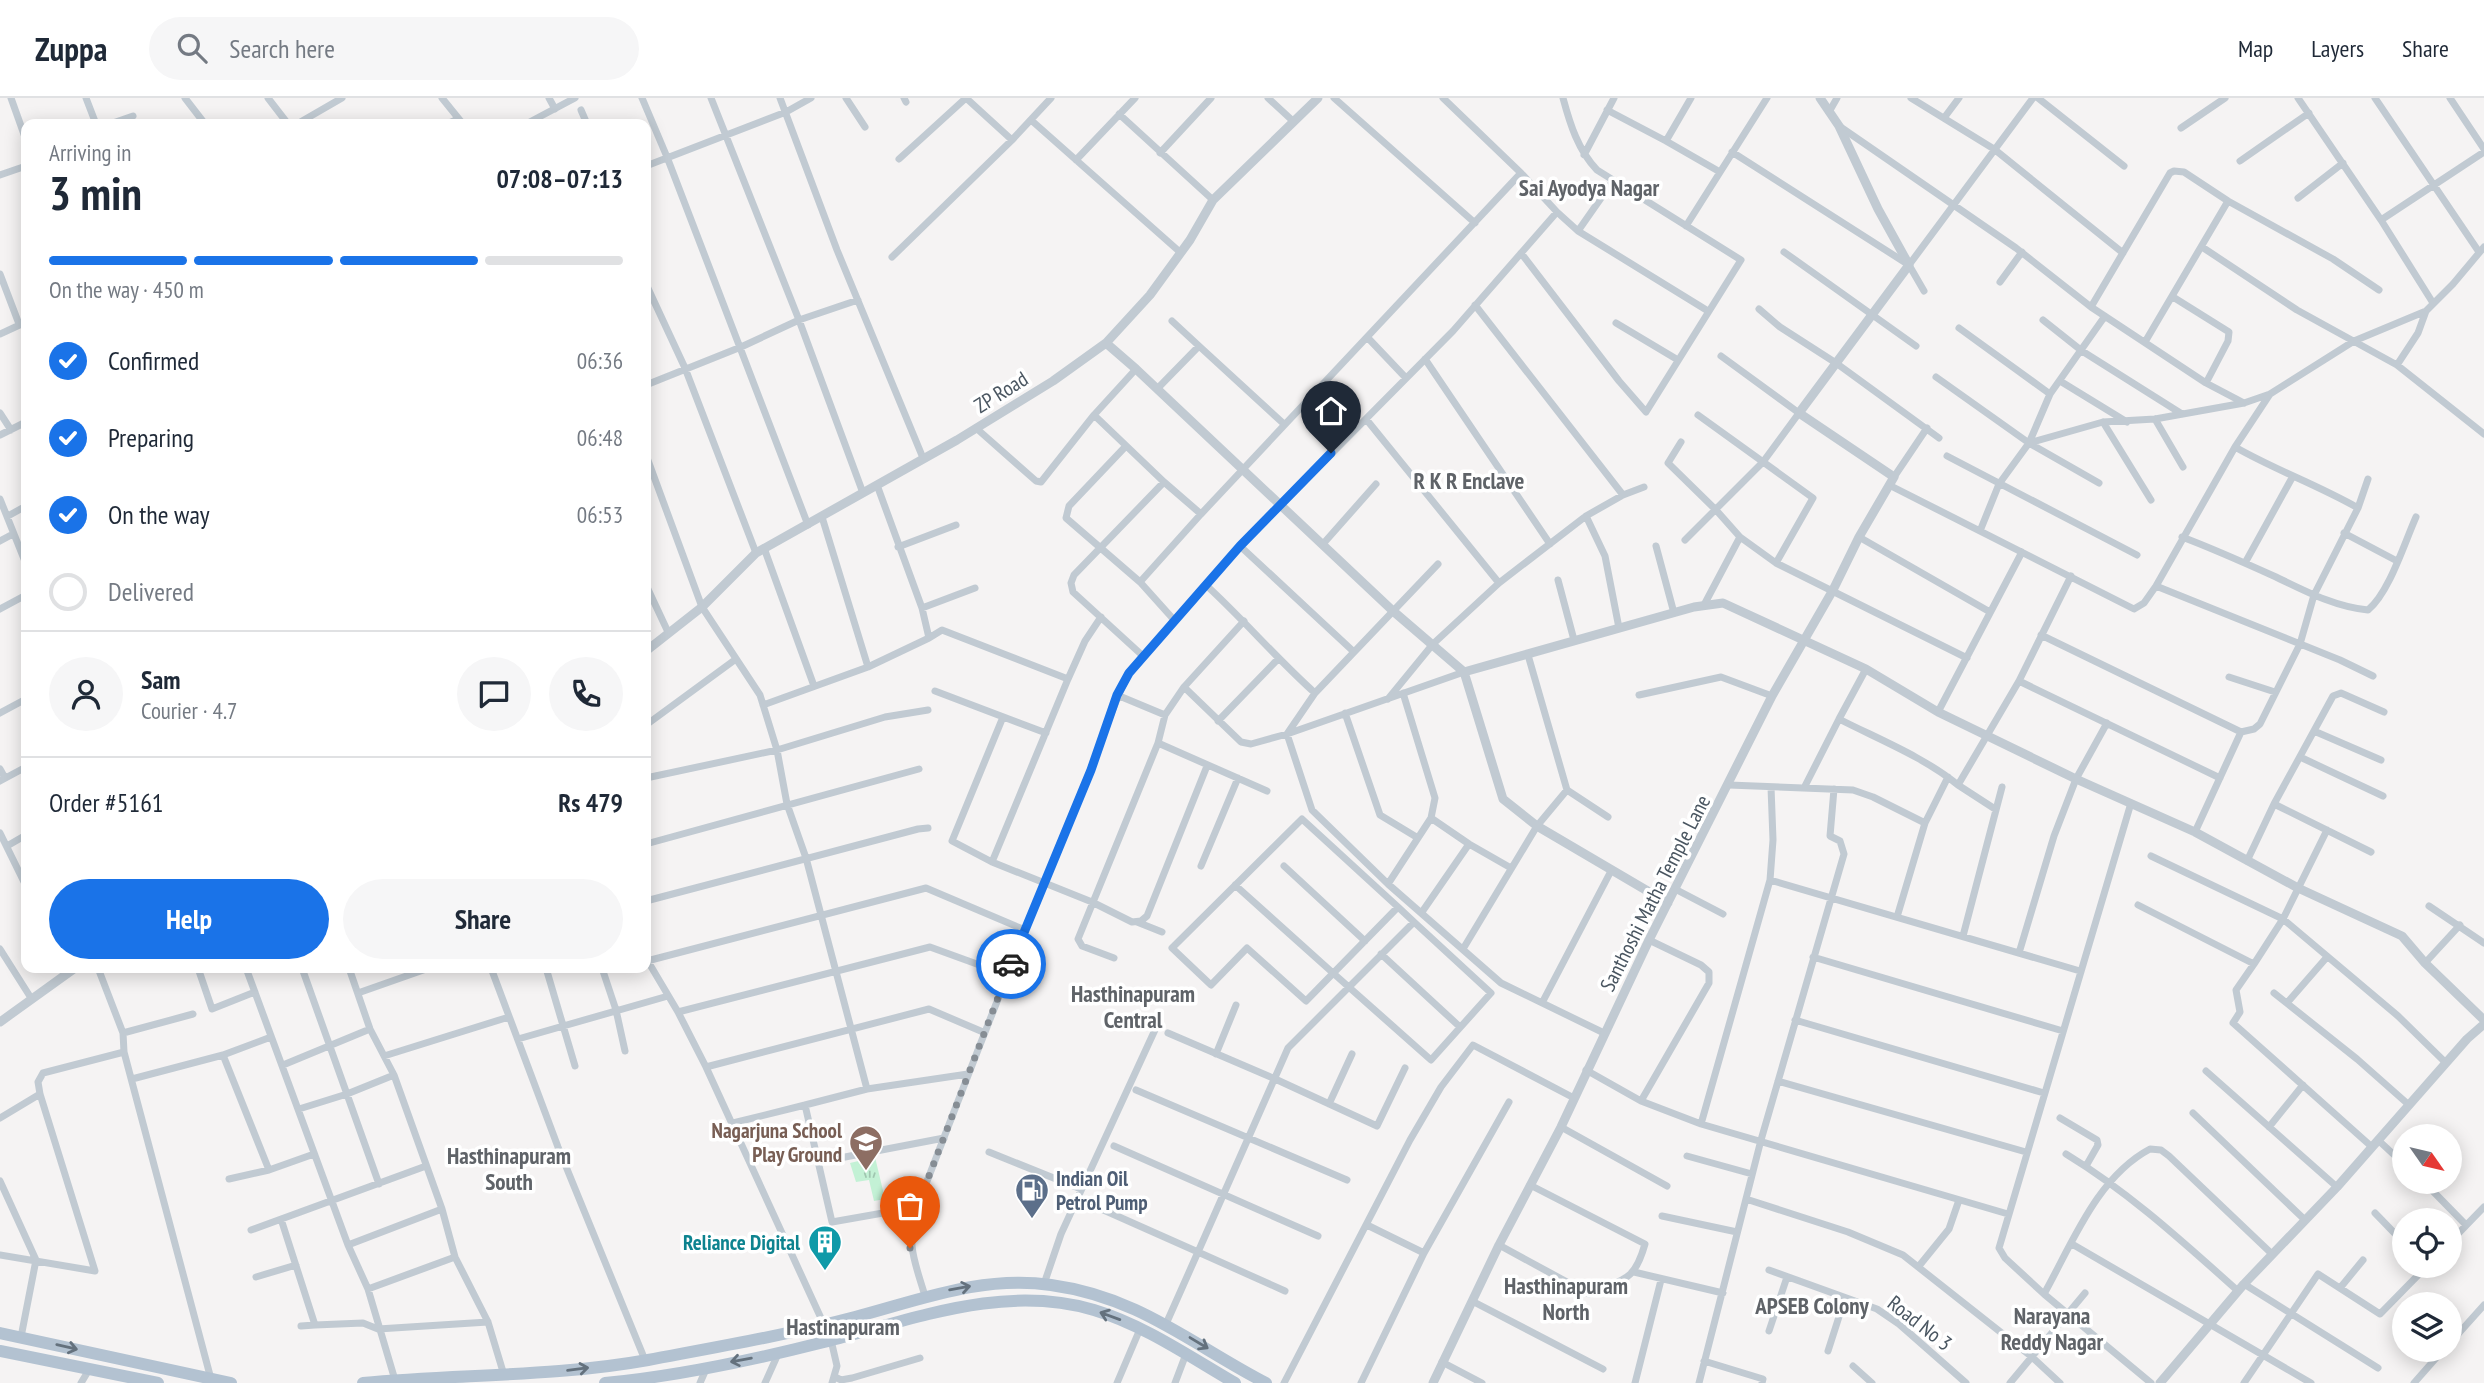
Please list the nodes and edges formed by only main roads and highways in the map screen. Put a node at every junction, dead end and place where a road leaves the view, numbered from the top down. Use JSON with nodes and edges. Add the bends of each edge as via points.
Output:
{"nodes":[{"id":1,"x":0,"y":1334,"type":"edge"},
{"id":2,"x":0,"y":1351,"type":"edge"},
{"id":3,"x":158,"y":1383,"type":"edge"},
{"id":4,"x":232,"y":1383,"type":"edge"},
{"id":5,"x":363,"y":1383,"type":"edge"},
{"id":6,"x":605,"y":1383,"type":"edge"},
{"id":7,"x":1235,"y":1383,"type":"edge"},
{"id":8,"x":1266,"y":1383,"type":"edge"}],
"edges":[{"from":1,"to":4,"type":"main road","one_way":true},
{"from":2,"to":3,"type":"main road"},
{"from":5,"to":8,"type":"main road","one_way":true,"via":[[576,1370],[645,1360],[824,1325],[983,1284],[1044,1284],[1126,1304]]},
{"from":7,"to":6,"type":"main road","one_way":true,"via":[[1119,1319],[1054,1302],[1018,1300],[950,1308],[778,1353]]}]}
